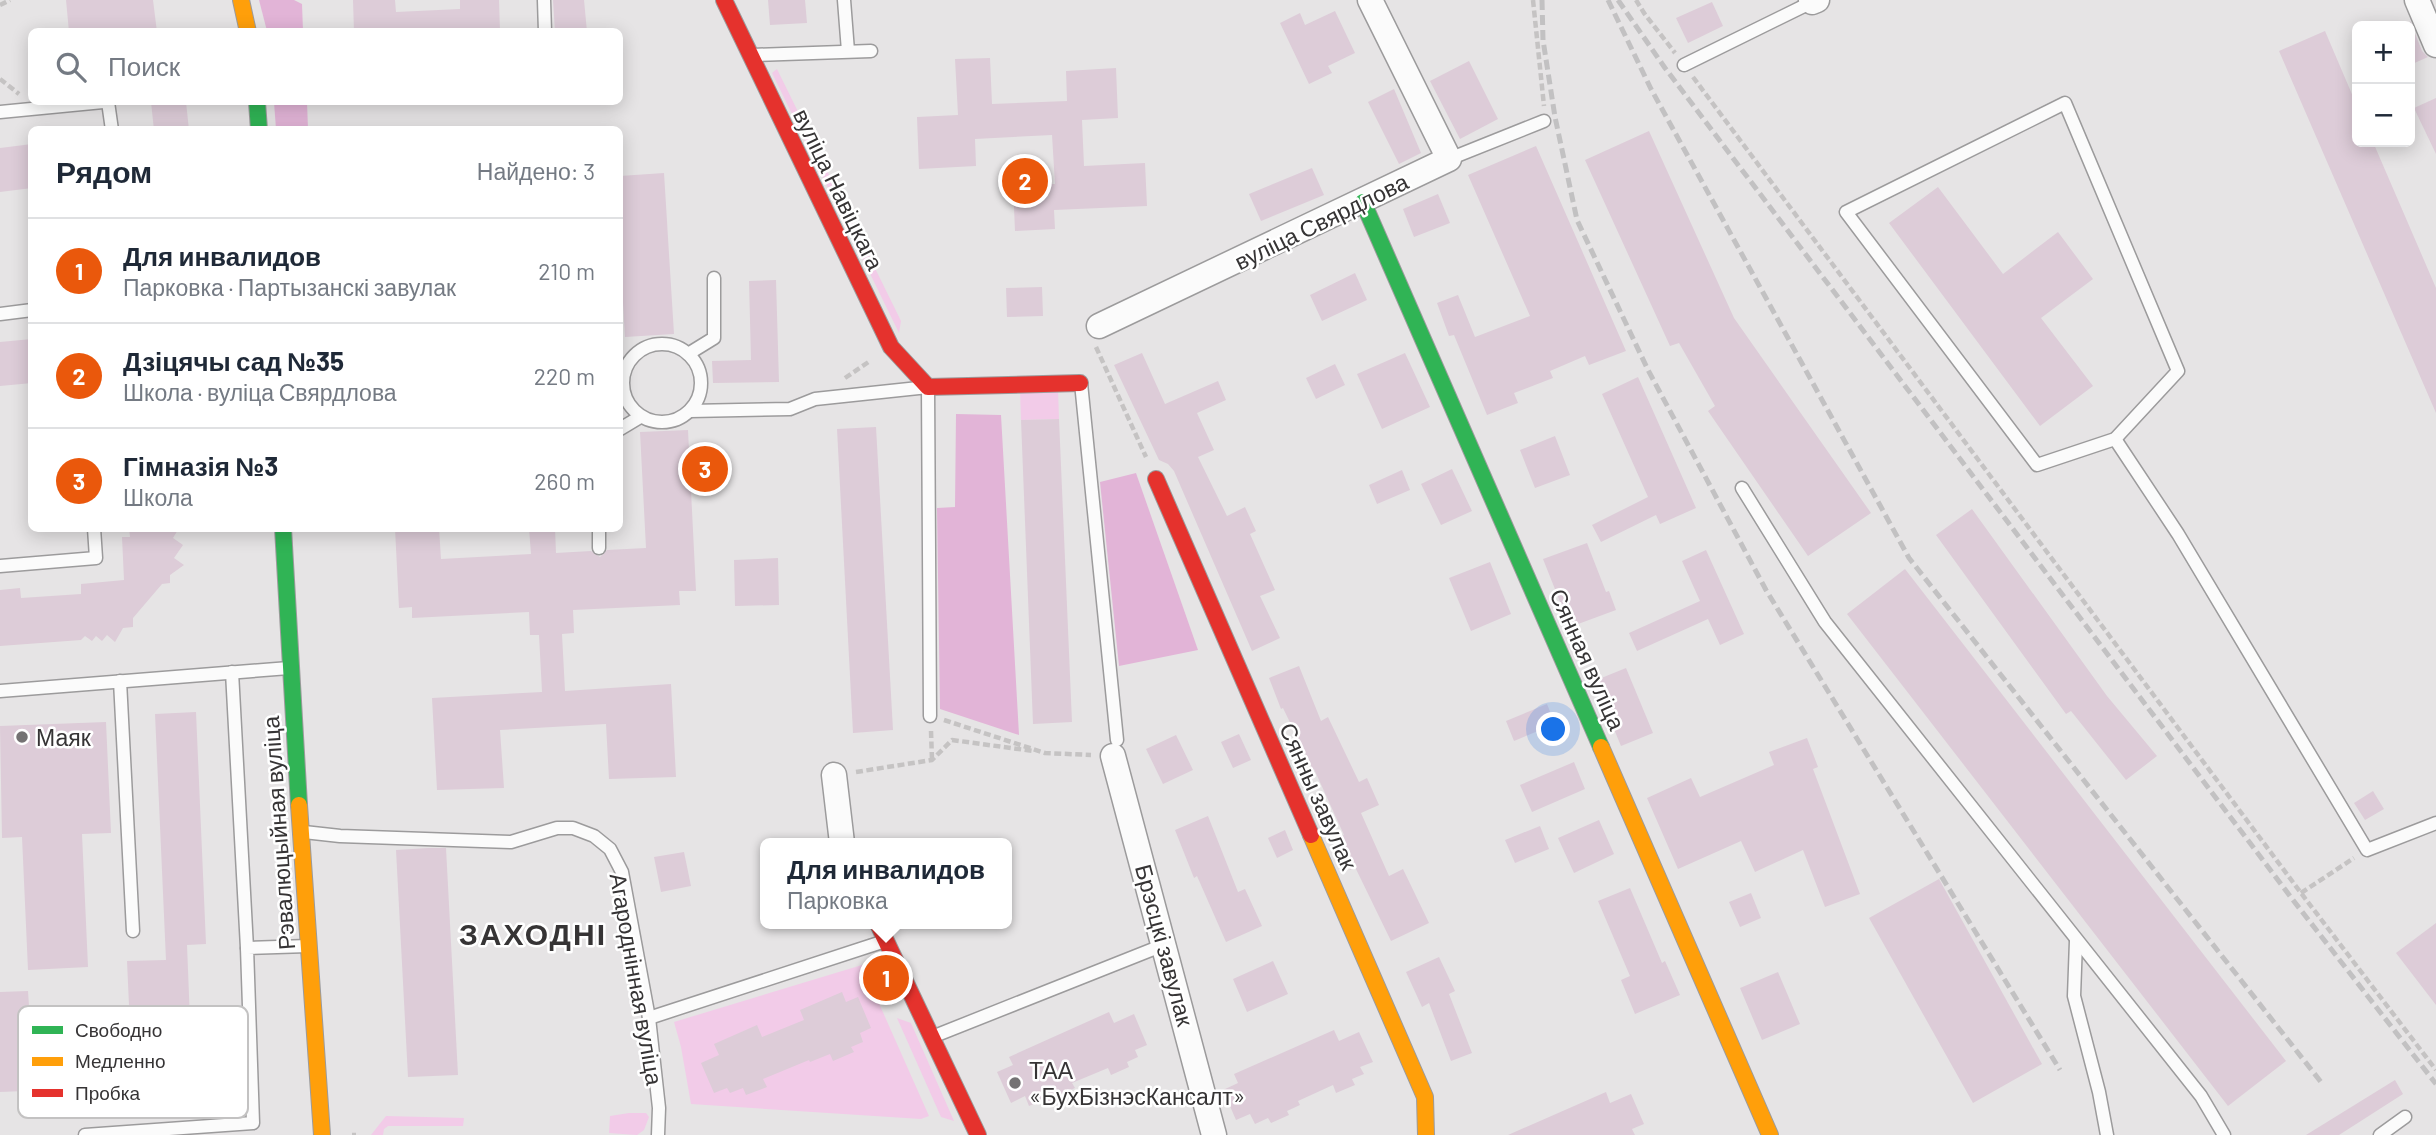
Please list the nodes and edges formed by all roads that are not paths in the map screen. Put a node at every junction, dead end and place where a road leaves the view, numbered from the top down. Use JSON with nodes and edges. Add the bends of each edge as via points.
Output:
{"nodes":[{"id":1,"x":241,"y":0,"type":"edge"},
{"id":2,"x":544,"y":0,"type":"edge"},
{"id":3,"x":724,"y":0,"type":"edge"},
{"id":4,"x":844,"y":0,"type":"edge"},
{"id":5,"x":1370,"y":0,"type":"edge"},
{"id":6,"x":2417,"y":0,"type":"edge"},
{"id":7,"x":1813,"y":1,"type":"edge"},
{"id":8,"x":247,"y":28,"type":"edge"},
{"id":9,"x":545,"y":28,"type":"edge"},
{"id":10,"x":2436,"y":45,"type":"edge"},
{"id":11,"x":848,"y":51,"type":"junction"},
{"id":12,"x":871,"y":51,"type":"dead end"},
{"id":13,"x":749,"y":56,"type":"junction"},
{"id":14,"x":1684,"y":65,"type":"road end"},
{"id":15,"x":74,"y":105,"type":"edge"},
{"id":16,"x":107,"y":105,"type":"edge"},
{"id":17,"x":257,"y":105,"type":"edge"},
{"id":18,"x":0,"y":112,"type":"edge"},
{"id":19,"x":1544,"y":121,"type":"road end"},
{"id":20,"x":111,"y":126,"type":"edge"},
{"id":21,"x":260,"y":126,"type":"edge"},
{"id":22,"x":1449,"y":159,"type":"junction"},
{"id":23,"x":1363,"y":202,"type":"junction"},
{"id":24,"x":714,"y":278,"type":"dead end"},
{"id":25,"x":28,"y":310,"type":"edge"},
{"id":26,"x":0,"y":314,"type":"edge"},
{"id":27,"x":1099,"y":326,"type":"road end"},
{"id":28,"x":623,"y":353,"type":"edge"},
{"id":29,"x":688,"y":354,"type":"junction"},
{"id":30,"x":632,"y":358,"type":"junction"},
{"id":31,"x":623,"y":378,"type":"edge"},
{"id":32,"x":1080,"y":383,"type":"joint"},
{"id":33,"x":928,"y":387,"type":"junction"},
{"id":34,"x":623,"y":390,"type":"edge"},
{"id":35,"x":690,"y":411,"type":"junction"},
{"id":36,"x":640,"y":417,"type":"junction"},
{"id":37,"x":623,"y":427,"type":"edge"},
{"id":38,"x":2115,"y":439,"type":"junction"},
{"id":39,"x":1156,"y":478,"type":"road end"},
{"id":40,"x":1742,"y":488,"type":"dead end"},
{"id":41,"x":94,"y":532,"type":"edge"},
{"id":42,"x":284,"y":532,"type":"edge"},
{"id":43,"x":599,"y":532,"type":"edge"},
{"id":44,"x":599,"y":548,"type":"dead end"},
{"id":45,"x":0,"y":566,"type":"edge"},
{"id":46,"x":289,"y":667,"type":"junction"},
{"id":47,"x":232,"y":672,"type":"junction"},
{"id":48,"x":120,"y":681,"type":"junction"},
{"id":49,"x":0,"y":691,"type":"edge"},
{"id":50,"x":930,"y":716,"type":"road end"},
{"id":51,"x":1115,"y":748,"type":"joint"},
{"id":52,"x":834,"y":775,"type":"road end"},
{"id":53,"x":2436,"y":823,"type":"edge"},
{"id":54,"x":300,"y":831,"type":"junction"},
{"id":55,"x":841,"y":838,"type":"edge"},
{"id":56,"x":881,"y":929,"type":"edge"},
{"id":57,"x":133,"y":931,"type":"dead end"},
{"id":58,"x":887,"y":941,"type":"junction"},
{"id":59,"x":2076,"y":941,"type":"junction"},
{"id":60,"x":309,"y":946,"type":"junction"},
{"id":61,"x":247,"y":948,"type":"junction"},
{"id":62,"x":1156,"y":948,"type":"dead end"},
{"id":63,"x":649,"y":1018,"type":"junction"},
{"id":64,"x":932,"y":1037,"type":"junction"},
{"id":65,"x":2405,"y":1117,"type":"dead end"},
{"id":66,"x":85,"y":1135,"type":"edge"},
{"id":67,"x":322,"y":1135,"type":"edge"},
{"id":68,"x":658,"y":1135,"type":"edge"},
{"id":69,"x":978,"y":1135,"type":"edge"},
{"id":70,"x":1214,"y":1135,"type":"edge"},
{"id":71,"x":1426,"y":1135,"type":"edge"},
{"id":72,"x":1770,"y":1135,"type":"edge"},
{"id":73,"x":2107,"y":1135,"type":"edge"},
{"id":74,"x":2224,"y":1135,"type":"edge"},
{"id":75,"x":2380,"y":1135,"type":"edge"}],
"edges":[{"from":1,"to":8,"type":"street"},
{"from":2,"to":9,"type":"lane"},
{"from":3,"to":13,"type":"street","name":"вуліца Навіцкага"},
{"from":4,"to":11,"type":"lane"},
{"from":5,"to":22,"type":"street"},
{"from":6,"to":10,"type":"street"},
{"from":7,"to":14,"type":"lane"},
{"from":11,"to":12,"type":"lane"},
{"from":11,"to":13,"type":"lane"},
{"from":13,"to":33,"type":"street","name":"вуліца Навіцкага","via":[[891,347]]},
{"from":15,"to":18,"type":"lane"},
{"from":16,"to":20,"type":"lane"},
{"from":17,"to":21,"type":"street"},
{"from":19,"to":22,"type":"lane","name":"вуліца Свярдлова"},
{"from":22,"to":23,"type":"street","name":"вуліца Свярдлова"},
{"from":23,"to":27,"type":"street","name":"вуліца Свярдлова"},
{"from":23,"to":72,"type":"street","name":"Сянная вуліца"},
{"from":24,"to":29,"type":"lane","via":[[714,338]]},
{"from":25,"to":26,"type":"lane"},
{"from":28,"to":30,"type":"lane"},
{"from":29,"to":30,"type":"lane","via":[[666,344],[642,349]]},
{"from":29,"to":35,"type":"lane","via":[[696,364],[701,388]]},
{"from":30,"to":31,"type":"lane"},
{"from":32,"to":33,"type":"street"},
{"from":32,"to":51,"type":"lane"},
{"from":33,"to":35,"type":"lane","via":[[815,399],[790,409]]},
{"from":33,"to":50,"type":"lane"},
{"from":34,"to":36,"type":"lane"},
{"from":35,"to":36,"type":"lane","via":[[666,422]]},
{"from":36,"to":37,"type":"lane"},
{"from":38,"to":38,"type":"lane","via":[[2178,371],[2065,103],[1846,212],[2037,465]]},
{"from":38,"to":53,"type":"lane","via":[[2178,534],[2367,850]]},
{"from":39,"to":71,"type":"street","name":"Сянны завулак","via":[[1426,1097]]},
{"from":40,"to":59,"type":"lane","via":[[1825,622]]},
{"from":41,"to":45,"type":"lane","via":[[96,558]]},
{"from":42,"to":46,"type":"street","name":"Рэвалюцыйная вуліца"},
{"from":43,"to":44,"type":"lane"},
{"from":46,"to":47,"type":"lane"},
{"from":46,"to":54,"type":"street","name":"Рэвалюцыйная вуліца"},
{"from":47,"to":48,"type":"lane"},
{"from":47,"to":61,"type":"lane"},
{"from":48,"to":49,"type":"lane"},
{"from":48,"to":57,"type":"lane"},
{"from":51,"to":70,"type":"street","name":"Брэсцкі завулак"},
{"from":52,"to":55,"type":"street"},
{"from":54,"to":60,"type":"street","name":"Рэвалюцыйная вуліца"},
{"from":54,"to":63,"type":"lane","name":"Агароднінная вуліца","via":[[511,842],[557,828],[573,828],[594,836],[610,849],[622,872]]},
{"from":56,"to":58,"type":"street"},
{"from":58,"to":63,"type":"lane"},
{"from":58,"to":64,"type":"street"},
{"from":59,"to":73,"type":"lane","via":[[2074,996]]},
{"from":59,"to":74,"type":"lane","via":[[2201,1096]]},
{"from":60,"to":61,"type":"lane"},
{"from":60,"to":67,"type":"street","name":"Рэвалюцыйная вуліца"},
{"from":61,"to":66,"type":"lane","via":[[253,1123]]},
{"from":62,"to":64,"type":"lane"},
{"from":63,"to":68,"type":"lane","name":"Агароднінная вуліца"},
{"from":64,"to":69,"type":"street"},
{"from":65,"to":75,"type":"lane"}]}
